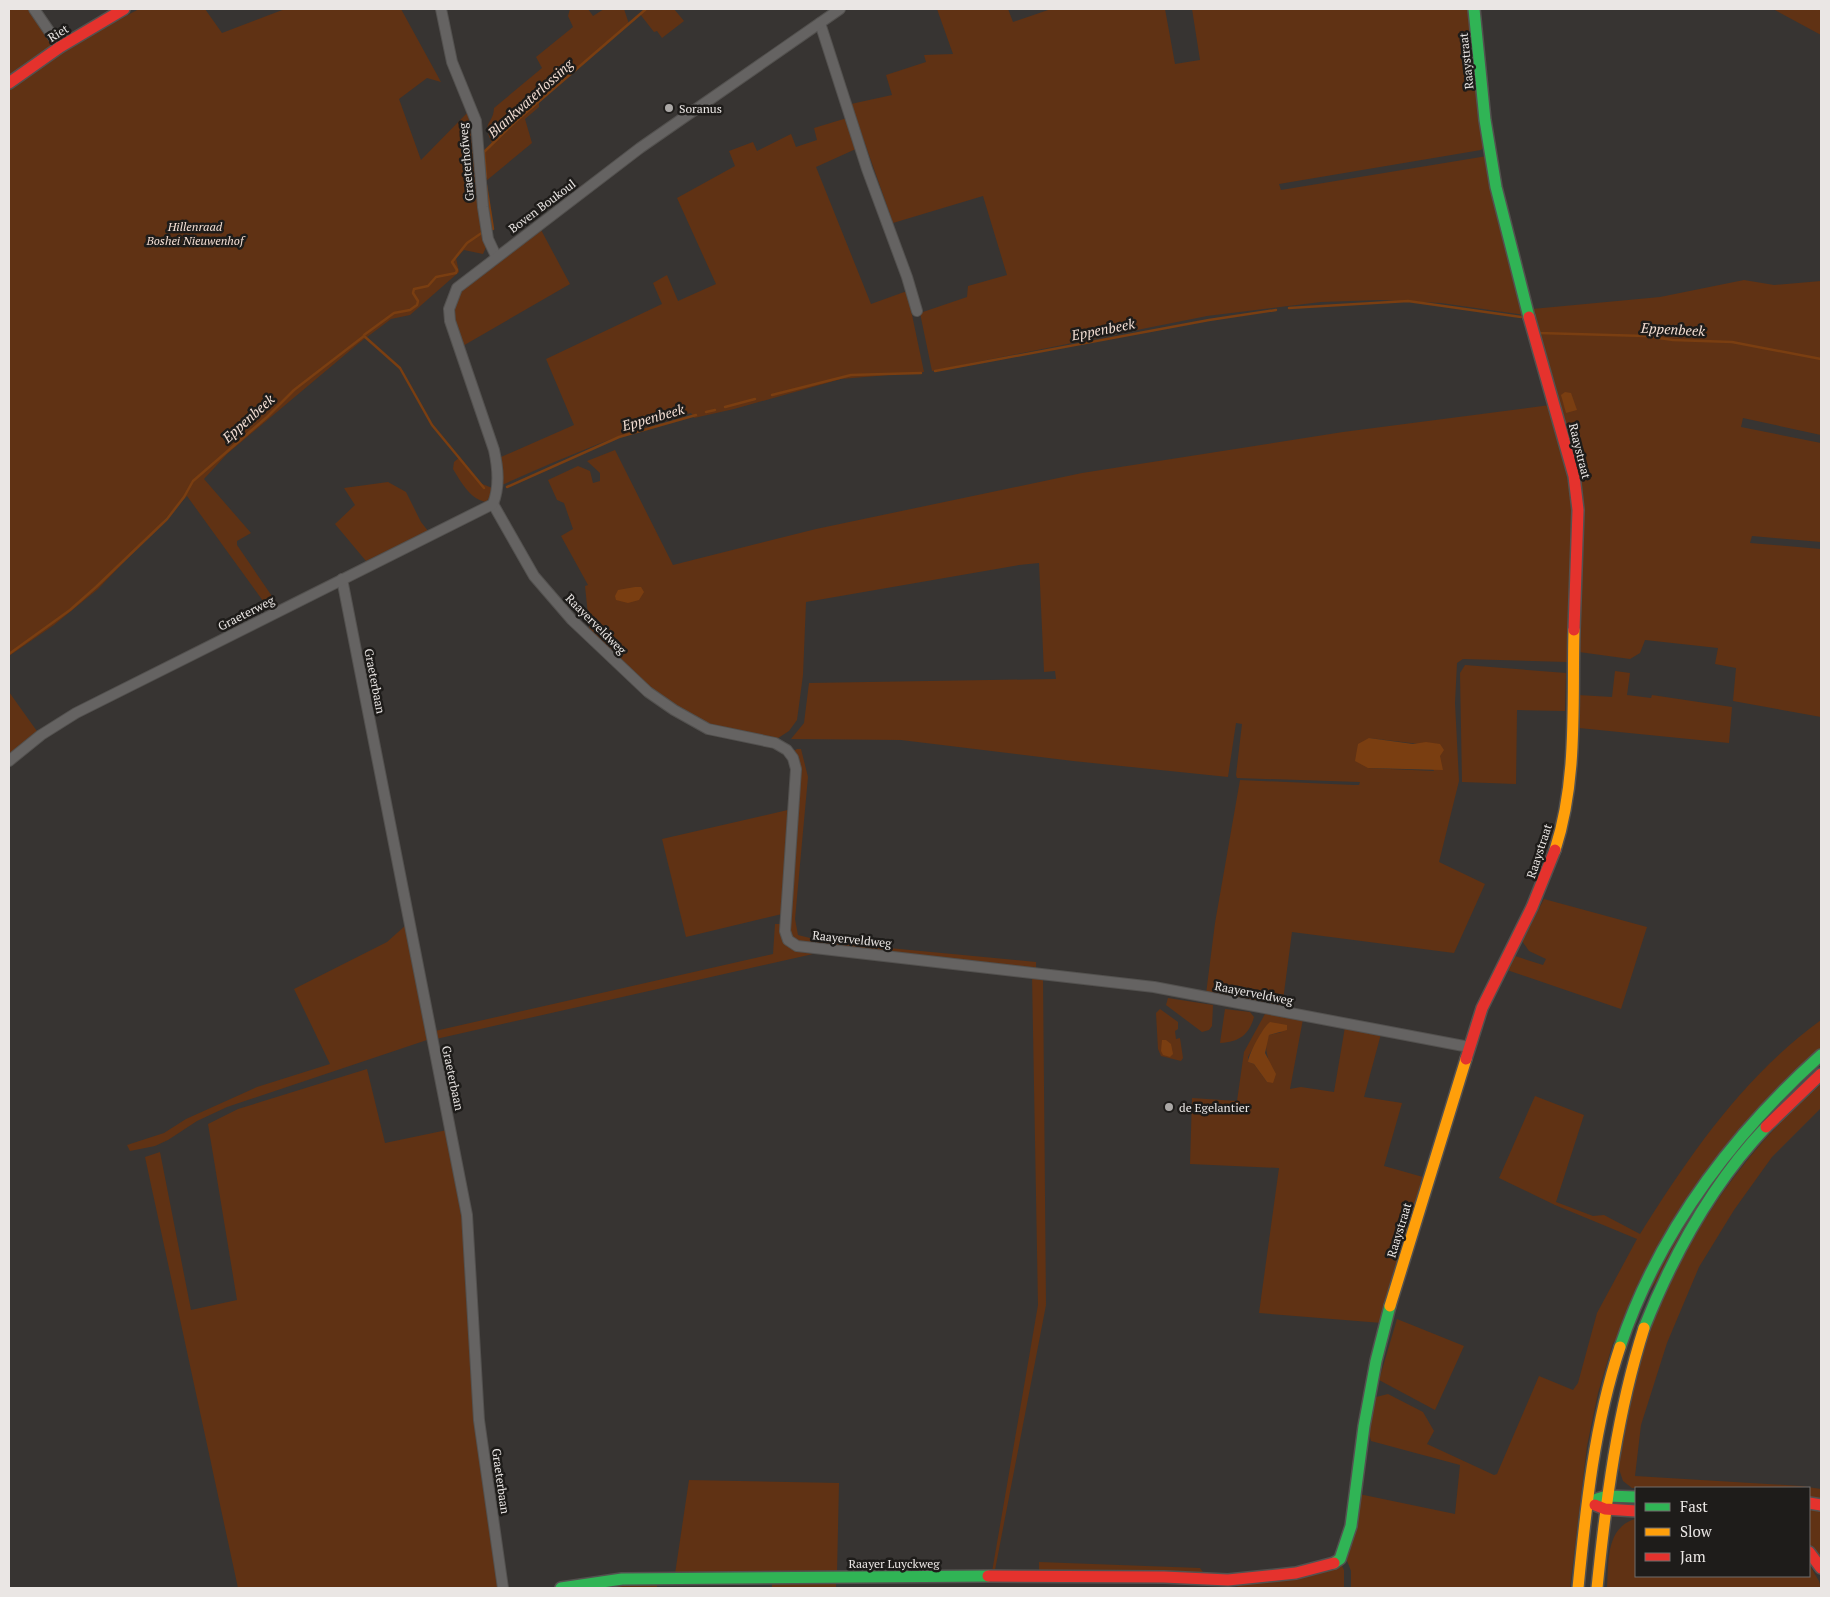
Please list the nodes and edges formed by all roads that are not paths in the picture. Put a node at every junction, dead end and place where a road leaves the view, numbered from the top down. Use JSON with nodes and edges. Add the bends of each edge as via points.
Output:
{"nodes":[{"id":1,"x":34,"y":9,"type":"edge"},
{"id":2,"x":124,"y":9,"type":"edge"},
{"id":3,"x":440,"y":9,"type":"edge"},
{"id":4,"x":840,"y":9,"type":"edge"},
{"id":5,"x":1474,"y":9,"type":"edge"},
{"id":6,"x":820,"y":23,"type":"junction"},
{"id":7,"x":60,"y":47,"type":"junction"},
{"id":8,"x":9,"y":84,"type":"edge"},
{"id":9,"x":496,"y":256,"type":"junction"},
{"id":10,"x":917,"y":311,"type":"dead end"},
{"id":11,"x":495,"y":499,"type":"junction"},
{"id":12,"x":342,"y":579,"type":"junction"},
{"id":13,"x":9,"y":761,"type":"edge"},
{"id":14,"x":1469,"y":1047,"type":"junction"},
{"id":15,"x":1821,"y":1055,"type":"edge"},
{"id":16,"x":1821,"y":1074,"type":"edge"},
{"id":17,"x":1607,"y":1496,"type":"junction"},
{"id":18,"x":1635,"y":1497,"type":"edge"},
{"id":19,"x":1588,"y":1501,"type":"junction"},
{"id":20,"x":1605,"y":1509,"type":"junction"},
{"id":21,"x":1635,"y":1511,"type":"edge"},
{"id":22,"x":1810,"y":1553,"type":"edge"},
{"id":23,"x":1821,"y":1568,"type":"edge"},
{"id":24,"x":1228,"y":1584,"type":"edge"},
{"id":25,"x":503,"y":1588,"type":"edge"},
{"id":26,"x":562,"y":1588,"type":"edge"},
{"id":27,"x":1578,"y":1588,"type":"edge"},
{"id":28,"x":1597,"y":1588,"type":"edge"}],
"edges":[{"from":1,"to":7,"type":"street"},
{"from":2,"to":7,"type":"main road","name":"Riet"},
{"from":3,"to":9,"type":"street","name":"Graeterhofweg","via":[[452,62],[476,121],[482,207],[488,239]]},
{"from":4,"to":6,"type":"street","name":"Boven Boukoul"},
{"from":5,"to":14,"type":"main road","name":"Raaystraat","via":[[1485,120],[1496,187],[1519,282],[1574,476],[1578,510],[1572,759],[1566,811],[1545,880],[1496,976]]},
{"from":6,"to":9,"type":"street","name":"Boven Boukoul","via":[[640,148]]},
{"from":6,"to":10,"type":"street"},
{"from":7,"to":8,"type":"main road","name":"Riet"},
{"from":9,"to":11,"type":"street","name":"Boven Boukoul","via":[[457,288],[449,309],[456,344],[494,450],[498,469]]},
{"from":11,"to":12,"type":"street","name":"Graeterweg"},
{"from":11,"to":14,"type":"street","name":"Raayerveldweg","via":[[534,576],[572,620],[648,692],[708,729],[775,743],[793,758],[796,769],[785,931],[788,940],[797,946],[1154,987]]},
{"from":12,"to":13,"type":"street","name":"Graeterweg","via":[[76,713],[40,735]]},
{"from":12,"to":25,"type":"street","name":"Graeterbaan","via":[[467,1215],[479,1420]]},
{"from":14,"to":24,"type":"main road","name":"Raaystraat","via":[[1378,1353],[1364,1426],[1351,1526],[1340,1559],[1328,1566]]},
{"from":15,"to":19,"type":"main road","via":[[1785,1087],[1736,1140],[1691,1202],[1655,1263],[1630,1318],[1614,1368],[1600,1424]]},
{"from":16,"to":17,"type":"main road","via":[[1768,1124],[1746,1150],[1704,1207],[1680,1248],[1655,1302],[1635,1357]]},
{"from":17,"to":18,"type":"main road"},
{"from":17,"to":19,"type":"main road"},
{"from":17,"to":20,"type":"main road"},
{"from":19,"to":20,"type":"main road"},
{"from":19,"to":27,"type":"main road"},
{"from":20,"to":21,"type":"main road"},
{"from":20,"to":28,"type":"main road"},
{"from":22,"to":23,"type":"main road"},
{"from":24,"to":26,"type":"main road","name":"Raayer Luyckweg","via":[[1164,1577],[622,1578]]}]}
